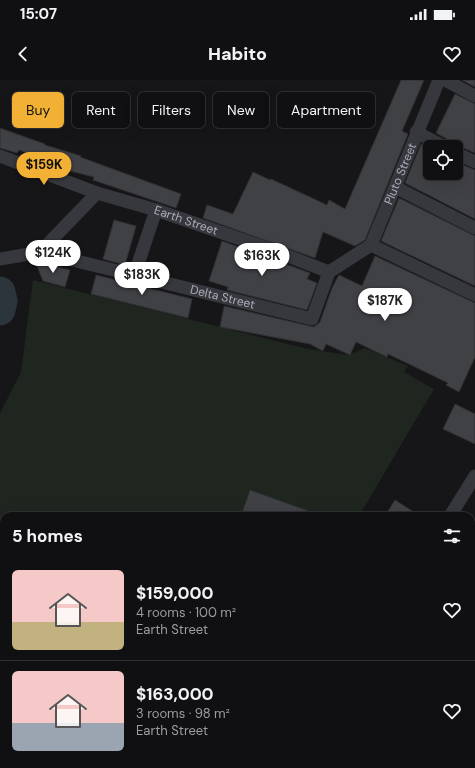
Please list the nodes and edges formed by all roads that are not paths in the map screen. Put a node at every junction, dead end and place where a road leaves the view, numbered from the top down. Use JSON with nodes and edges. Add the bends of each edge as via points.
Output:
{"nodes":[{"id":1,"x":439,"y":80,"type":"edge"},
{"id":2,"x":445,"y":80,"type":"edge"},
{"id":3,"x":475,"y":96,"type":"edge"},
{"id":4,"x":416,"y":132,"type":"junction"},
{"id":5,"x":431,"y":140,"type":"edge"},
{"id":6,"x":0,"y":156,"type":"edge"},
{"id":7,"x":463,"y":156,"type":"edge"},
{"id":8,"x":475,"y":162,"type":"edge"},
{"id":9,"x":396,"y":187,"type":"junction"},
{"id":10,"x":97,"y":193,"type":"junction"},
{"id":11,"x":156,"y":210,"type":"junction"},
{"id":12,"x":475,"y":228,"type":"edge"},
{"id":13,"x":371,"y":245,"type":"junction"},
{"id":14,"x":40,"y":252,"type":"junction"},
{"id":15,"x":6,"y":258,"type":"edge"},
{"id":16,"x":329,"y":272,"type":"junction"},
{"id":17,"x":134,"y":276,"type":"junction"},
{"id":18,"x":475,"y":295,"type":"edge"},
{"id":19,"x":473,"y":483,"type":"edge"},
{"id":20,"x":453,"y":512,"type":"edge"}],
"edges":[{"from":1,"to":4,"type":"street","name":"Pluto Street"},
{"from":2,"to":3,"type":"street"},
{"from":4,"to":5,"type":"street"},
{"from":4,"to":9,"type":"street","name":"Pluto Street"},
{"from":6,"to":10,"type":"street","name":"Earth Street"},
{"from":7,"to":8,"type":"street"},
{"from":9,"to":12,"type":"street"},
{"from":9,"to":13,"type":"street","name":"Pluto Street"},
{"from":10,"to":11,"type":"street","name":"Earth Street"},
{"from":10,"to":14,"type":"street"},
{"from":11,"to":16,"type":"street","name":"Earth Street"},
{"from":11,"to":17,"type":"street"},
{"from":13,"to":16,"type":"street"},
{"from":13,"to":18,"type":"street"},
{"from":14,"to":15,"type":"street"},
{"from":14,"to":17,"type":"street","name":"Delta Street"},
{"from":16,"to":17,"type":"street","name":"Delta Street","via":[[312,319]]},
{"from":19,"to":20,"type":"street"}]}
